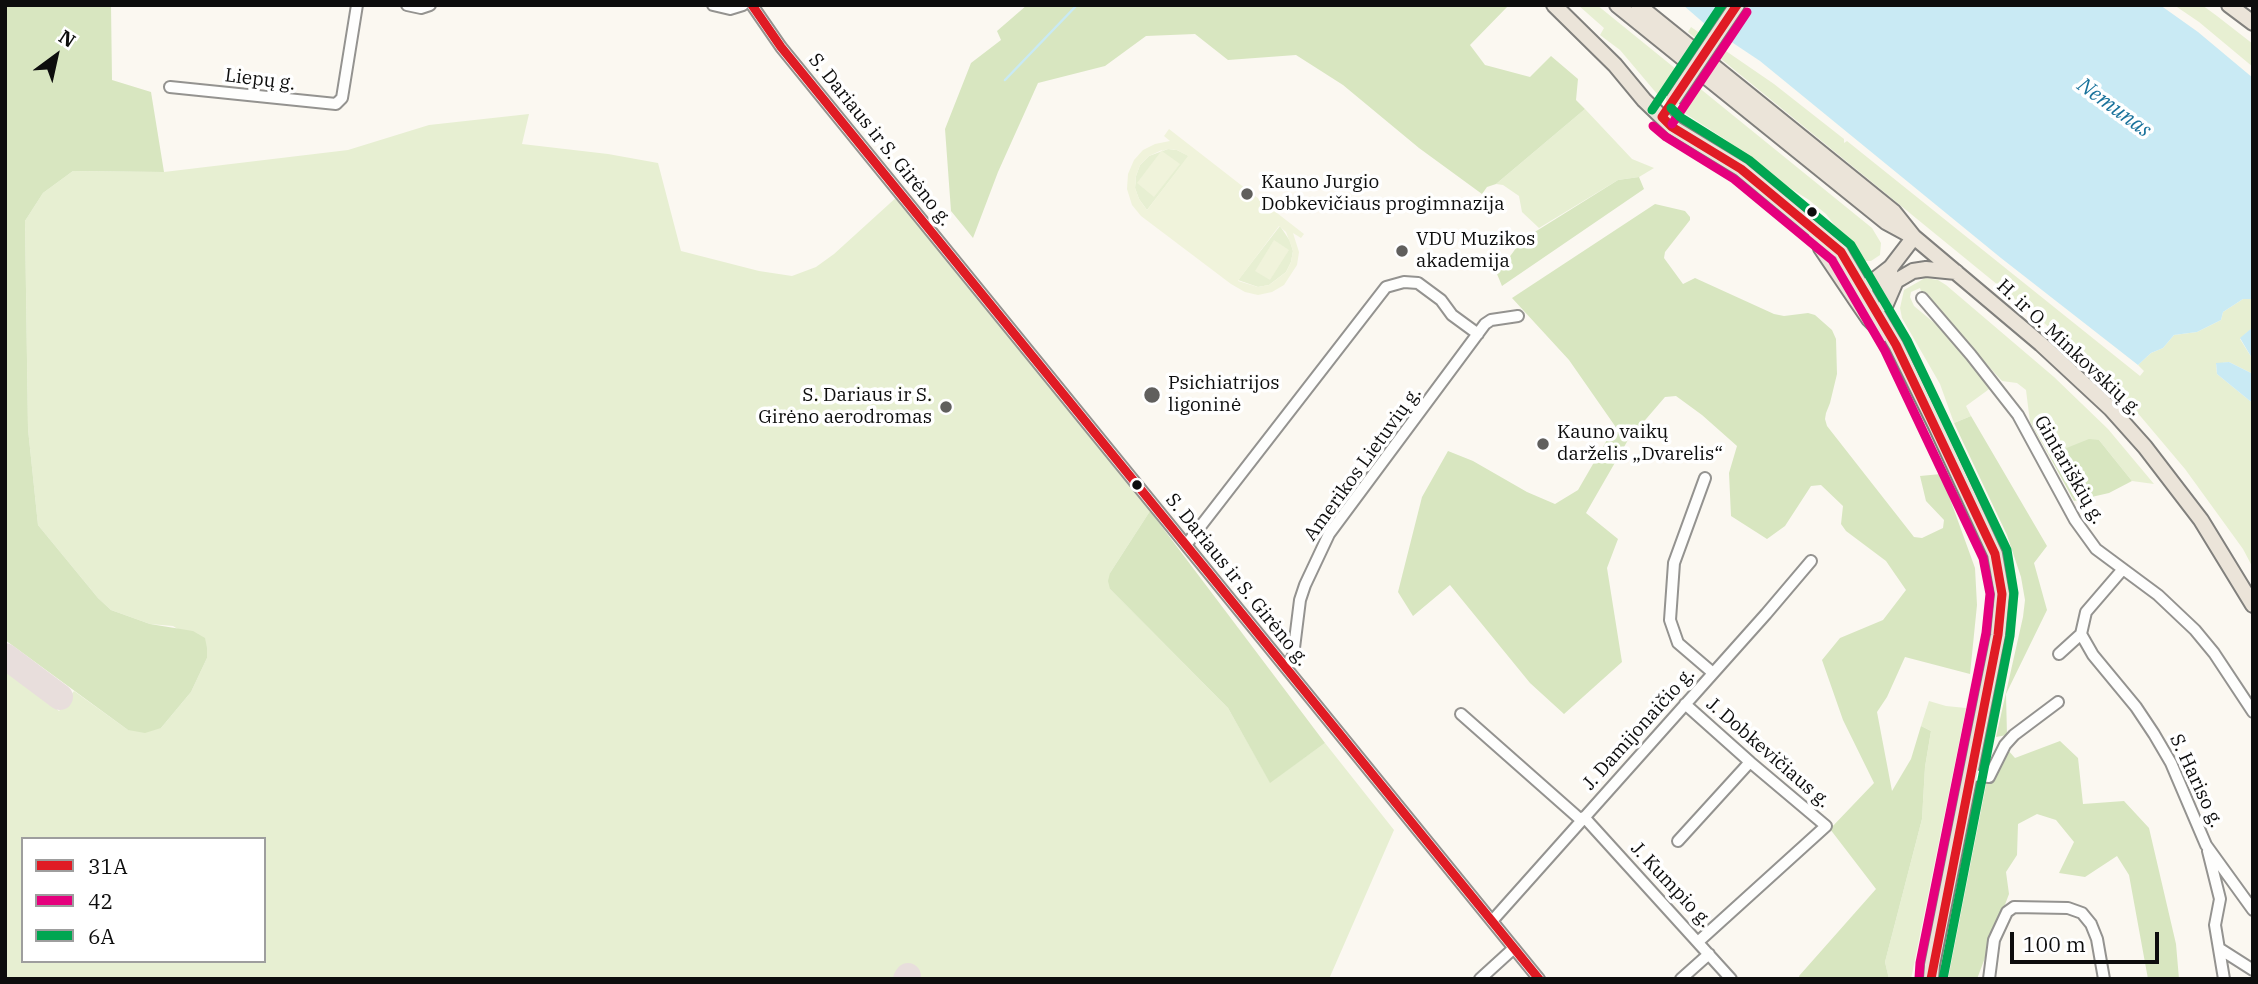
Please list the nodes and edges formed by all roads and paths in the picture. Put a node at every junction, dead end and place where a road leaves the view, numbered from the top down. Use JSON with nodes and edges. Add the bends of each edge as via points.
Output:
{"nodes":[{"id":1,"x":357,"y":5,"type":"edge"},
{"id":2,"x":407,"y":5,"type":"edge"},
{"id":3,"x":430,"y":5,"type":"edge"},
{"id":4,"x":713,"y":5,"type":"edge"},
{"id":5,"x":743,"y":5,"type":"edge"},
{"id":6,"x":752,"y":5,"type":"edge"},
{"id":7,"x":1554,"y":5,"type":"edge"},
{"id":8,"x":1617,"y":5,"type":"edge"},
{"id":9,"x":1638,"y":5,"type":"edge"},
{"id":10,"x":1737,"y":5,"type":"edge"},
{"id":11,"x":2229,"y":5,"type":"edge"},
{"id":12,"x":2253,"y":23,"type":"edge"},
{"id":13,"x":170,"y":87,"type":"dead end"},
{"id":14,"x":1661,"y":117,"type":"junction"},
{"id":15,"x":1815,"y":231,"type":"junction"},
{"id":16,"x":1914,"y":237,"type":"junction"},
{"id":17,"x":1891,"y":267,"type":"junction"},
{"id":18,"x":1957,"y":272,"type":"junction"},
{"id":19,"x":1864,"y":288,"type":"junction"},
{"id":20,"x":1922,"y":298,"type":"dead end"},
{"id":21,"x":1886,"y":303,"type":"junction"},
{"id":22,"x":1518,"y":316,"type":"dead end"},
{"id":23,"x":1869,"y":319,"type":"junction"},
{"id":24,"x":1478,"y":334,"type":"junction"},
{"id":25,"x":1896,"y":345,"type":"junction"},
{"id":26,"x":1705,"y":478,"type":"dead end"},
{"id":27,"x":1186,"y":545,"type":"junction"},
{"id":28,"x":1811,"y":561,"type":"dead end"},
{"id":29,"x":2123,"y":569,"type":"junction"},
{"id":30,"x":2253,"y":605,"type":"edge"},
{"id":31,"x":2081,"y":634,"type":"junction"},
{"id":32,"x":2059,"y":654,"type":"dead end"},
{"id":33,"x":1286,"y":668,"type":"junction"},
{"id":34,"x":1713,"y":673,"type":"junction"},
{"id":35,"x":2058,"y":702,"type":"dead end"},
{"id":36,"x":1685,"y":704,"type":"junction"},
{"id":37,"x":2253,"y":712,"type":"edge"},
{"id":38,"x":1461,"y":714,"type":"dead end"},
{"id":39,"x":1750,"y":762,"type":"junction"},
{"id":40,"x":1971,"y":775,"type":"junction"},
{"id":41,"x":1582,"y":819,"type":"junction"},
{"id":42,"x":1678,"y":841,"type":"dead end"},
{"id":43,"x":2206,"y":845,"type":"junction"},
{"id":44,"x":2253,"y":910,"type":"edge"},
{"id":45,"x":1493,"y":921,"type":"junction"},
{"id":46,"x":1699,"y":941,"type":"junction"},
{"id":47,"x":1514,"y":948,"type":"junction"},
{"id":48,"x":2220,"y":948,"type":"junction"},
{"id":49,"x":1709,"y":954,"type":"junction"},
{"id":50,"x":2253,"y":970,"type":"edge"},
{"id":51,"x":1480,"y":979,"type":"edge"},
{"id":52,"x":1539,"y":979,"type":"edge"},
{"id":53,"x":1681,"y":979,"type":"edge"},
{"id":54,"x":1731,"y":979,"type":"edge"},
{"id":55,"x":1931,"y":979,"type":"edge"},
{"id":56,"x":1989,"y":979,"type":"edge"},
{"id":57,"x":2104,"y":979,"type":"edge"},
{"id":58,"x":2224,"y":979,"type":"edge"}],
"edges":[{"from":1,"to":13,"type":"street","name":"Liepų g.","via":[[342,98],[336,104]]},
{"from":2,"to":3,"type":"street"},
{"from":4,"to":5,"type":"street","via":[[730,9]]},
{"from":6,"to":27,"type":"street","name":"S. Dariaus ir S. Girėno g.","via":[[789,57]]},
{"from":7,"to":14,"type":"main road"},
{"from":8,"to":16,"type":"main road","name":"H. ir O. Minkovskių g.","via":[[1886,222]]},
{"from":9,"to":16,"type":"main road","name":"H. ir O. Minkovskių g.","via":[[1895,212]]},
{"from":10,"to":14,"type":"main road","bridge":true},
{"from":11,"to":12,"type":"main road"},
{"from":14,"to":15,"type":"main road","via":[[1741,169]]},
{"from":15,"to":19,"type":"main road","via":[[1841,252]]},
{"from":15,"to":23,"type":"main road"},
{"from":16,"to":17,"type":"main road"},
{"from":16,"to":18,"type":"main road","name":"H. ir O. Minkovskių g."},
{"from":17,"to":19,"type":"main road"},
{"from":17,"to":21,"type":"main road"},
{"from":18,"to":21,"type":"main road","via":[[1913,271],[1896,281]]},
{"from":18,"to":30,"type":"main road","name":"H. ir O. Minkovskių g.","via":[[2072,371],[2145,447],[2201,520]]},
{"from":19,"to":23,"type":"main road"},
{"from":19,"to":25,"type":"main road"},
{"from":20,"to":29,"type":"street","name":"Gintariškių g.","via":[[2018,415],[2091,543]]},
{"from":21,"to":25,"type":"main road"},
{"from":22,"to":24,"type":"street","name":"Amerikos Lietuvių g.","via":[[1491,320]]},
{"from":23,"to":25,"type":"main road"},
{"from":24,"to":27,"type":"street","via":[[1418,283],[1386,287]]},
{"from":24,"to":33,"type":"street","name":"Amerikos Lietuvių g.","via":[[1329,534],[1300,600],[1293,656]]},
{"from":25,"to":40,"type":"main road","via":[[1984,528],[2000,576],[2000,624]]},
{"from":26,"to":34,"type":"street","via":[[1674,563],[1670,620],[1678,643]]},
{"from":27,"to":33,"type":"street","name":"S. Dariaus ir S. Girėno g."},
{"from":28,"to":34,"type":"street","name":"J. Damijonaičio g."},
{"from":29,"to":31,"type":"street","via":[[2086,612]]},
{"from":29,"to":37,"type":"street","via":[[2195,629]]},
{"from":31,"to":32,"type":"street"},
{"from":31,"to":43,"type":"street","name":"S. Hariso g.","via":[[2171,763]]},
{"from":33,"to":45,"type":"street","name":"S. Dariaus ir S. Girėno g."},
{"from":34,"to":36,"type":"street","name":"J. Damijonaičio g."},
{"from":35,"to":40,"type":"street","via":[[2005,745],[1989,777]]},
{"from":36,"to":39,"type":"street","name":"J. Dobkevičiaus g."},
{"from":36,"to":41,"type":"street","name":"J. Damijonaičio g."},
{"from":38,"to":41,"type":"street","name":"J. Kumpio g."},
{"from":39,"to":42,"type":"street"},
{"from":39,"to":46,"type":"street","name":"J. Dobkevičiaus g.","via":[[1826,826]]},
{"from":40,"to":55,"type":"main road"},
{"from":41,"to":45,"type":"street","name":"J. Damijonaičio g."},
{"from":41,"to":46,"type":"street","name":"J. Kumpio g."},
{"from":43,"to":44,"type":"street","name":"S. Hariso g."},
{"from":43,"to":48,"type":"street","via":[[2220,899],[2215,925]]},
{"from":45,"to":47,"type":"street","name":"S. Dariaus ir S. Girėno g."},
{"from":46,"to":49,"type":"street","name":"J. Kumpio g."},
{"from":47,"to":51,"type":"street"},
{"from":47,"to":52,"type":"street","name":"S. Dariaus ir S. Girėno g."},
{"from":48,"to":50,"type":"street"},
{"from":48,"to":58,"type":"street"},
{"from":49,"to":53,"type":"street"},
{"from":49,"to":54,"type":"street","name":"J. Kumpio g."},
{"from":56,"to":57,"type":"street","via":[[1994,940],[2014,907],[2068,908],[2082,913],[2097,939]]}]}
